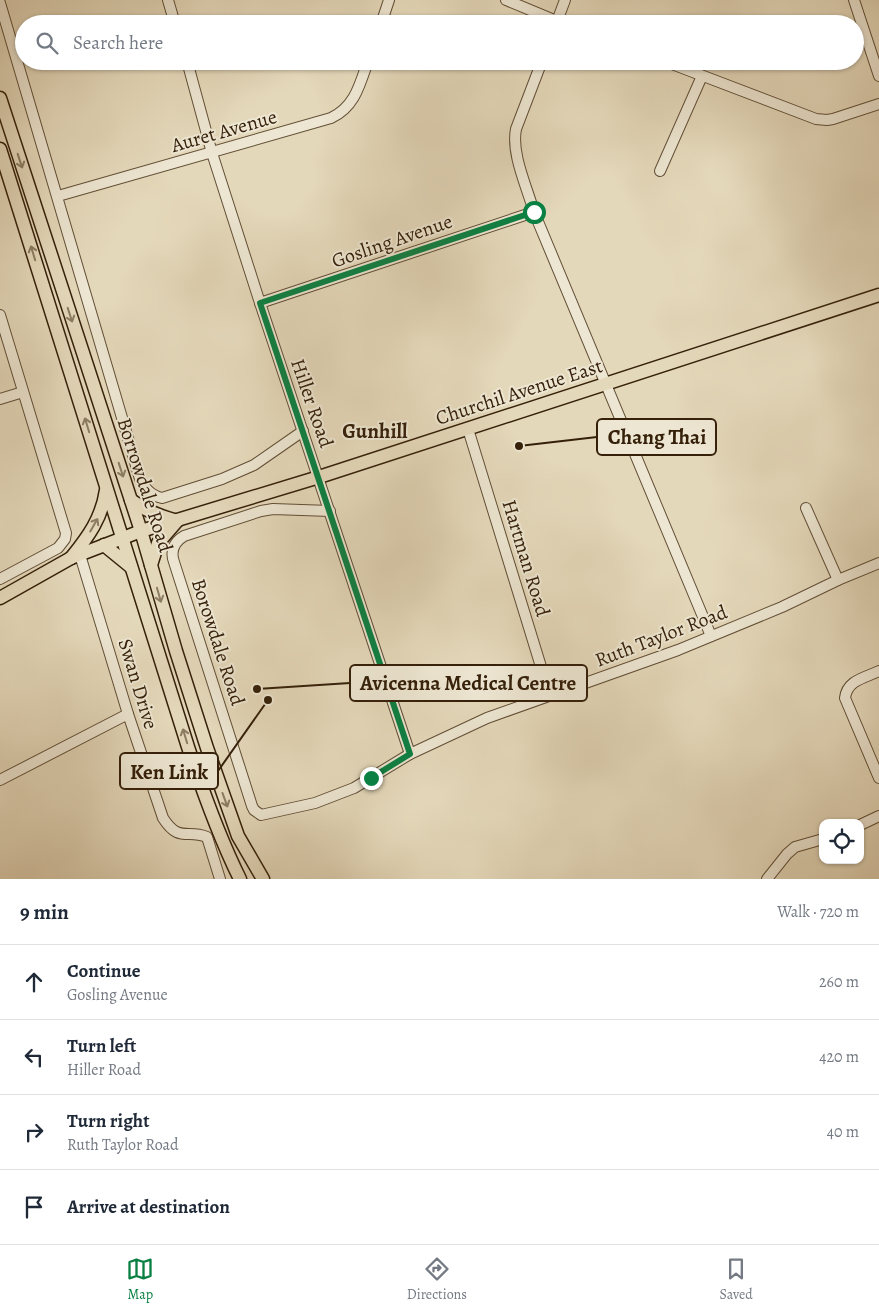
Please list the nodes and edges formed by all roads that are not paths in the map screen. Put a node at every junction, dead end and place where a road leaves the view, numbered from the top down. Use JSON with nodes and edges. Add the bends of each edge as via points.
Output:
{"nodes":[{"id":1,"x":168,"y":0,"type":"edge"},
{"id":2,"x":388,"y":0,"type":"edge"},
{"id":3,"x":506,"y":0,"type":"edge"},
{"id":4,"x":565,"y":0,"type":"edge"},
{"id":5,"x":854,"y":0,"type":"edge"},
{"id":6,"x":0,"y":2,"type":"edge"},
{"id":7,"x":172,"y":15,"type":"edge"},
{"id":8,"x":384,"y":15,"type":"edge"},
{"id":9,"x":541,"y":15,"type":"edge"},
{"id":10,"x":561,"y":15,"type":"edge"},
{"id":11,"x":859,"y":15,"type":"edge"},
{"id":12,"x":864,"y":30,"type":"edge"},
{"id":13,"x":15,"y":52,"type":"edge"},
{"id":14,"x":20,"y":70,"type":"edge"},
{"id":15,"x":189,"y":70,"type":"edge"},
{"id":16,"x":365,"y":70,"type":"edge"},
{"id":17,"x":539,"y":70,"type":"edge"},
{"id":18,"x":687,"y":70,"type":"edge"},
{"id":19,"x":702,"y":76,"type":"junction"},
{"id":20,"x":879,"y":76,"type":"edge"},
{"id":21,"x":0,"y":98,"type":"edge"},
{"id":22,"x":879,"y":104,"type":"edge"},
{"id":23,"x":0,"y":150,"type":"edge"},
{"id":24,"x":212,"y":153,"type":"junction"},
{"id":25,"x":660,"y":171,"type":"dead end"},
{"id":26,"x":58,"y":196,"type":"junction"},
{"id":27,"x":534,"y":212,"type":"junction"},
{"id":28,"x":879,"y":295,"type":"edge"},
{"id":29,"x":260,"y":303,"type":"junction"},
{"id":30,"x":0,"y":315,"type":"edge"},
{"id":31,"x":606,"y":384,"type":"junction"},
{"id":32,"x":24,"y":392,"type":"junction"},
{"id":33,"x":0,"y":399,"type":"edge"},
{"id":34,"x":468,"y":429,"type":"junction"},
{"id":35,"x":303,"y":431,"type":"junction"},
{"id":36,"x":319,"y":477,"type":"junction"},
{"id":37,"x":106,"y":488,"type":"junction"},
{"id":38,"x":131,"y":500,"type":"junction"},
{"id":39,"x":806,"y":508,"type":"dead end"},
{"id":40,"x":330,"y":511,"type":"junction"},
{"id":41,"x":178,"y":521,"type":"junction"},
{"id":42,"x":141,"y":531,"type":"junction"},
{"id":43,"x":122,"y":538,"type":"junction"},
{"id":44,"x":104,"y":545,"type":"junction"},
{"id":45,"x":76,"y":556,"type":"junction"},
{"id":46,"x":879,"y":563,"type":"edge"},
{"id":47,"x":151,"y":566,"type":"junction"},
{"id":48,"x":133,"y":569,"type":"junction"},
{"id":49,"x":0,"y":579,"type":"edge"},
{"id":50,"x":838,"y":580,"type":"junction"},
{"id":51,"x":0,"y":598,"type":"edge"},
{"id":52,"x":711,"y":636,"type":"junction"},
{"id":53,"x":879,"y":671,"type":"edge"},
{"id":54,"x":550,"y":696,"type":"junction"},
{"id":55,"x":128,"y":714,"type":"junction"},
{"id":56,"x":410,"y":754,"type":"junction"},
{"id":57,"x":879,"y":778,"type":"edge"},
{"id":58,"x":0,"y":780,"type":"edge"},
{"id":59,"x":261,"y":815,"type":"joint"},
{"id":60,"x":879,"y":816,"type":"edge"},
{"id":61,"x":864,"y":823,"type":"edge"},
{"id":62,"x":819,"y":839,"type":"edge"},
{"id":63,"x":772,"y":877,"type":"edge"},
{"id":64,"x":220,"y":879,"type":"edge"},
{"id":65,"x":240,"y":879,"type":"edge"},
{"id":66,"x":262,"y":879,"type":"edge"}],
"edges":[{"from":1,"to":7,"type":"street"},
{"from":2,"to":8,"type":"street"},
{"from":3,"to":9,"type":"street"},
{"from":4,"to":10,"type":"street"},
{"from":5,"to":11,"type":"street"},
{"from":6,"to":13,"type":"street"},
{"from":12,"to":20,"type":"street"},
{"from":14,"to":26,"type":"street"},
{"from":15,"to":24,"type":"street","name":"Hiller Road"},
{"from":16,"to":24,"type":"street","name":"Auret Avenue","via":[[358,91],[340,114]]},
{"from":17,"to":27,"type":"street","via":[[514,139]]},
{"from":18,"to":19,"type":"street"},
{"from":19,"to":22,"type":"street","via":[[822,120]]},
{"from":19,"to":25,"type":"street"},
{"from":21,"to":38,"type":"main road","name":"Borrowdale Road","one_way":true},
{"from":37,"to":23,"type":"main road","name":"Borrowdale Road","one_way":true},
{"from":24,"to":26,"type":"street","name":"Auret Avenue"},
{"from":24,"to":29,"type":"street","name":"Hiller Road"},
{"from":26,"to":35,"type":"street","via":[[140,479],[148,492],[162,498],[222,479],[249,468]]},
{"from":27,"to":29,"type":"street","name":"Gosling Avenue"},
{"from":27,"to":31,"type":"street"},
{"from":28,"to":31,"type":"main road","name":"Churchil Avenue East"},
{"from":29,"to":35,"type":"street","name":"Hiller Road"},
{"from":30,"to":32,"type":"street"},
{"from":31,"to":34,"type":"main road","name":"Churchil Avenue East"},
{"from":31,"to":52,"type":"street"},
{"from":32,"to":33,"type":"street"},
{"from":32,"to":49,"type":"street","via":[[66,525],[65,539],[58,548]]},
{"from":34,"to":36,"type":"main road","name":"Churchil Avenue East"},
{"from":34,"to":54,"type":"street","name":"Hartman Road"},
{"from":35,"to":36,"type":"street","name":"Hiller Road"},
{"from":36,"to":40,"type":"street","name":"Hiller Road"},
{"from":36,"to":41,"type":"main road","name":"Churchil Avenue East"},
{"from":37,"to":43,"type":"main road","name":"Borrowdale Road"},
{"from":45,"to":37,"type":"main road","one_way":true,"via":[[100,517]]},
{"from":38,"to":41,"type":"main road","via":[[141,508]]},
{"from":38,"to":42,"type":"main road","name":"Borrowdale Road"},
{"from":39,"to":50,"type":"street"},
{"from":40,"to":56,"type":"street","name":"Hiller Road"},
{"from":40,"to":59,"type":"street","name":"Borowdale Road","via":[[273,509],[184,536],[172,551],[252,806]]},
{"from":41,"to":42,"type":"main road","name":"Churchil Avenue East"},
{"from":41,"to":47,"type":"main road","via":[[158,543]]},
{"from":42,"to":43,"type":"main road","name":"Churchil Avenue East"},
{"from":42,"to":47,"type":"main road","name":"Borrowdale Road"},
{"from":43,"to":44,"type":"main road","name":"Churchil Avenue East"},
{"from":43,"to":48,"type":"main road","name":"Borrowdale Road"},
{"from":44,"to":45,"type":"main road","name":"Churchil Avenue East"},
{"from":44,"to":48,"type":"main road"},
{"from":45,"to":51,"type":"main road","name":"Churchil Avenue East"},
{"from":45,"to":55,"type":"street","name":"Swan Drive"},
{"from":46,"to":50,"type":"street","name":"Ruth Taylor Road"},
{"from":47,"to":66,"type":"main road","name":"Borrowdale Road","one_way":true,"via":[[218,780],[238,836]]},
{"from":65,"to":48,"type":"main road","name":"Borrowdale Road","one_way":true,"via":[[204,795]]},
{"from":50,"to":52,"type":"street","name":"Ruth Taylor Road"},
{"from":52,"to":54,"type":"street","name":"Ruth Taylor Road"},
{"from":53,"to":57,"type":"street","via":[[855,681],[848,687],[845,698]]},
{"from":54,"to":56,"type":"street","name":"Ruth Taylor Road","via":[[502,712]]},
{"from":55,"to":58,"type":"street"},
{"from":55,"to":64,"type":"street","name":"Swan Drive","via":[[163,818],[175,832],[207,837]]},
{"from":56,"to":59,"type":"street","name":"Ruth Taylor Road","via":[[354,788],[315,803]]},
{"from":60,"to":61,"type":"street"},
{"from":62,"to":63,"type":"street","via":[[795,847]]}]}
